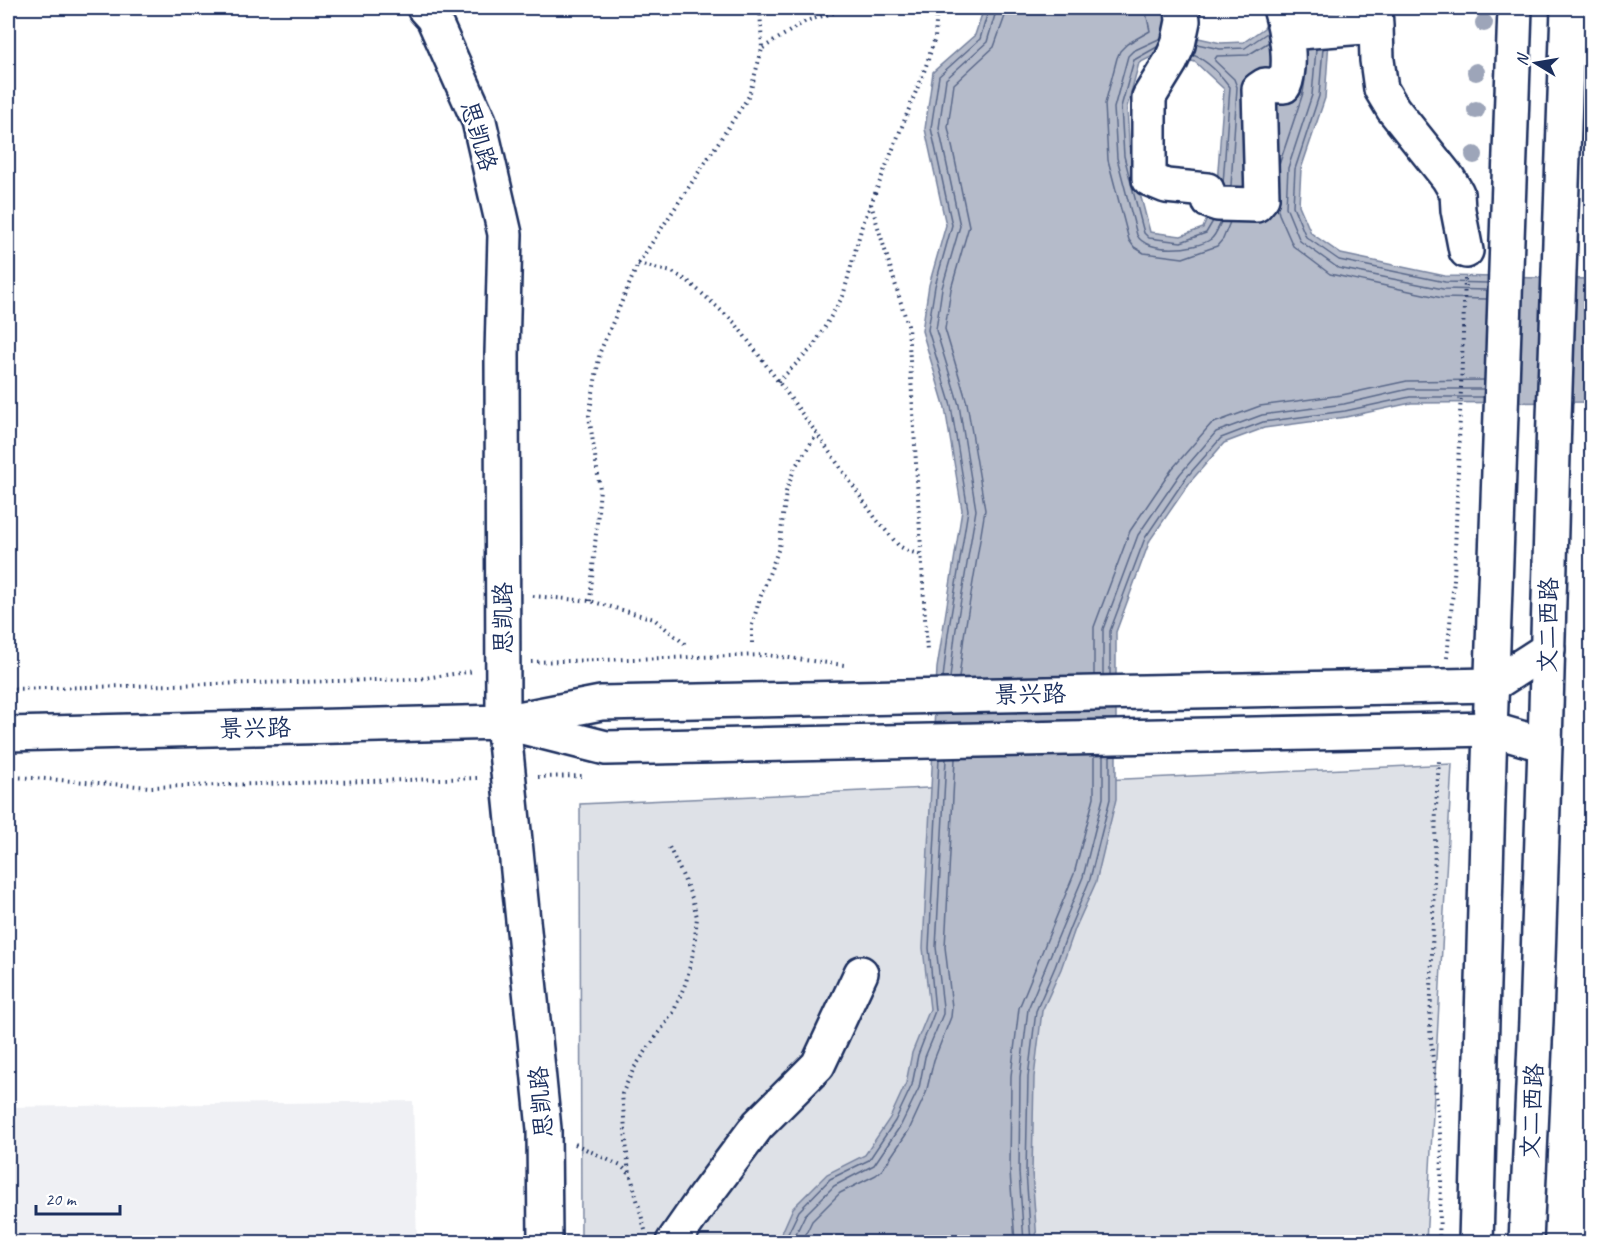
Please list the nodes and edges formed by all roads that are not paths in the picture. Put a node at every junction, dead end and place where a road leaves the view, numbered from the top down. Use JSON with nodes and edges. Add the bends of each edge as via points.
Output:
{"nodes":[{"id":1,"x":424,"y":8,"type":"edge"},
{"id":2,"x":1515,"y":8,"type":"edge"},
{"id":3,"x":1568,"y":8,"type":"edge"},
{"id":4,"x":1182,"y":14,"type":"edge"},
{"id":5,"x":1283,"y":20,"type":"edge"},
{"id":6,"x":1370,"y":20,"type":"edge"},
{"id":7,"x":1466,"y":251,"type":"road end"},
{"id":8,"x":1548,"y":649,"type":"junction"},
{"id":9,"x":1492,"y":685,"type":"junction"},
{"id":10,"x":503,"y":722,"type":"junction"},
{"id":11,"x":1490,"y":729,"type":"junction"},
{"id":12,"x":8,"y":734,"type":"edge"},
{"id":13,"x":1545,"y":745,"type":"junction"},
{"id":14,"x":861,"y":973,"type":"dead end"},
{"id":15,"x":659,"y":1238,"type":"edge"},
{"id":16,"x":545,"y":1242,"type":"edge"},
{"id":17,"x":1476,"y":1242,"type":"edge"},
{"id":18,"x":1526,"y":1242,"type":"edge"}],
"edges":[{"from":1,"to":10,"type":"street","name":"思凯路","via":[[433,18],[479,121],[505,234]]},
{"from":2,"to":9,"type":"street"},
{"from":3,"to":8,"type":"street","name":"文二西路"},
{"from":4,"to":5,"type":"street","via":[[1178,45],[1149,97],[1149,179],[1166,186],[1207,190],[1209,201],[1218,204],[1256,205],[1262,198],[1259,89],[1265,85],[1284,86],[1287,77]]},
{"from":5,"to":6,"type":"street"},
{"from":6,"to":7,"type":"street","via":[[1381,89],[1457,193]]},
{"from":8,"to":9,"type":"street"},
{"from":8,"to":13,"type":"street","name":"文二西路"},
{"from":9,"to":10,"type":"street","name":"景兴路","via":[[601,703]]},
{"from":9,"to":11,"type":"street"},
{"from":10,"to":11,"type":"street","name":"景兴路","via":[[606,748]]},
{"from":10,"to":12,"type":"street","name":"景兴路"},
{"from":10,"to":16,"type":"street","name":"思凯路","via":[[544,1129]]},
{"from":11,"to":13,"type":"street","name":"景兴路"},
{"from":11,"to":17,"type":"street"},
{"from":13,"to":18,"type":"street","name":"文二西路"},
{"from":14,"to":15,"type":"street","via":[[818,1065],[758,1125],[705,1196]]}]}
